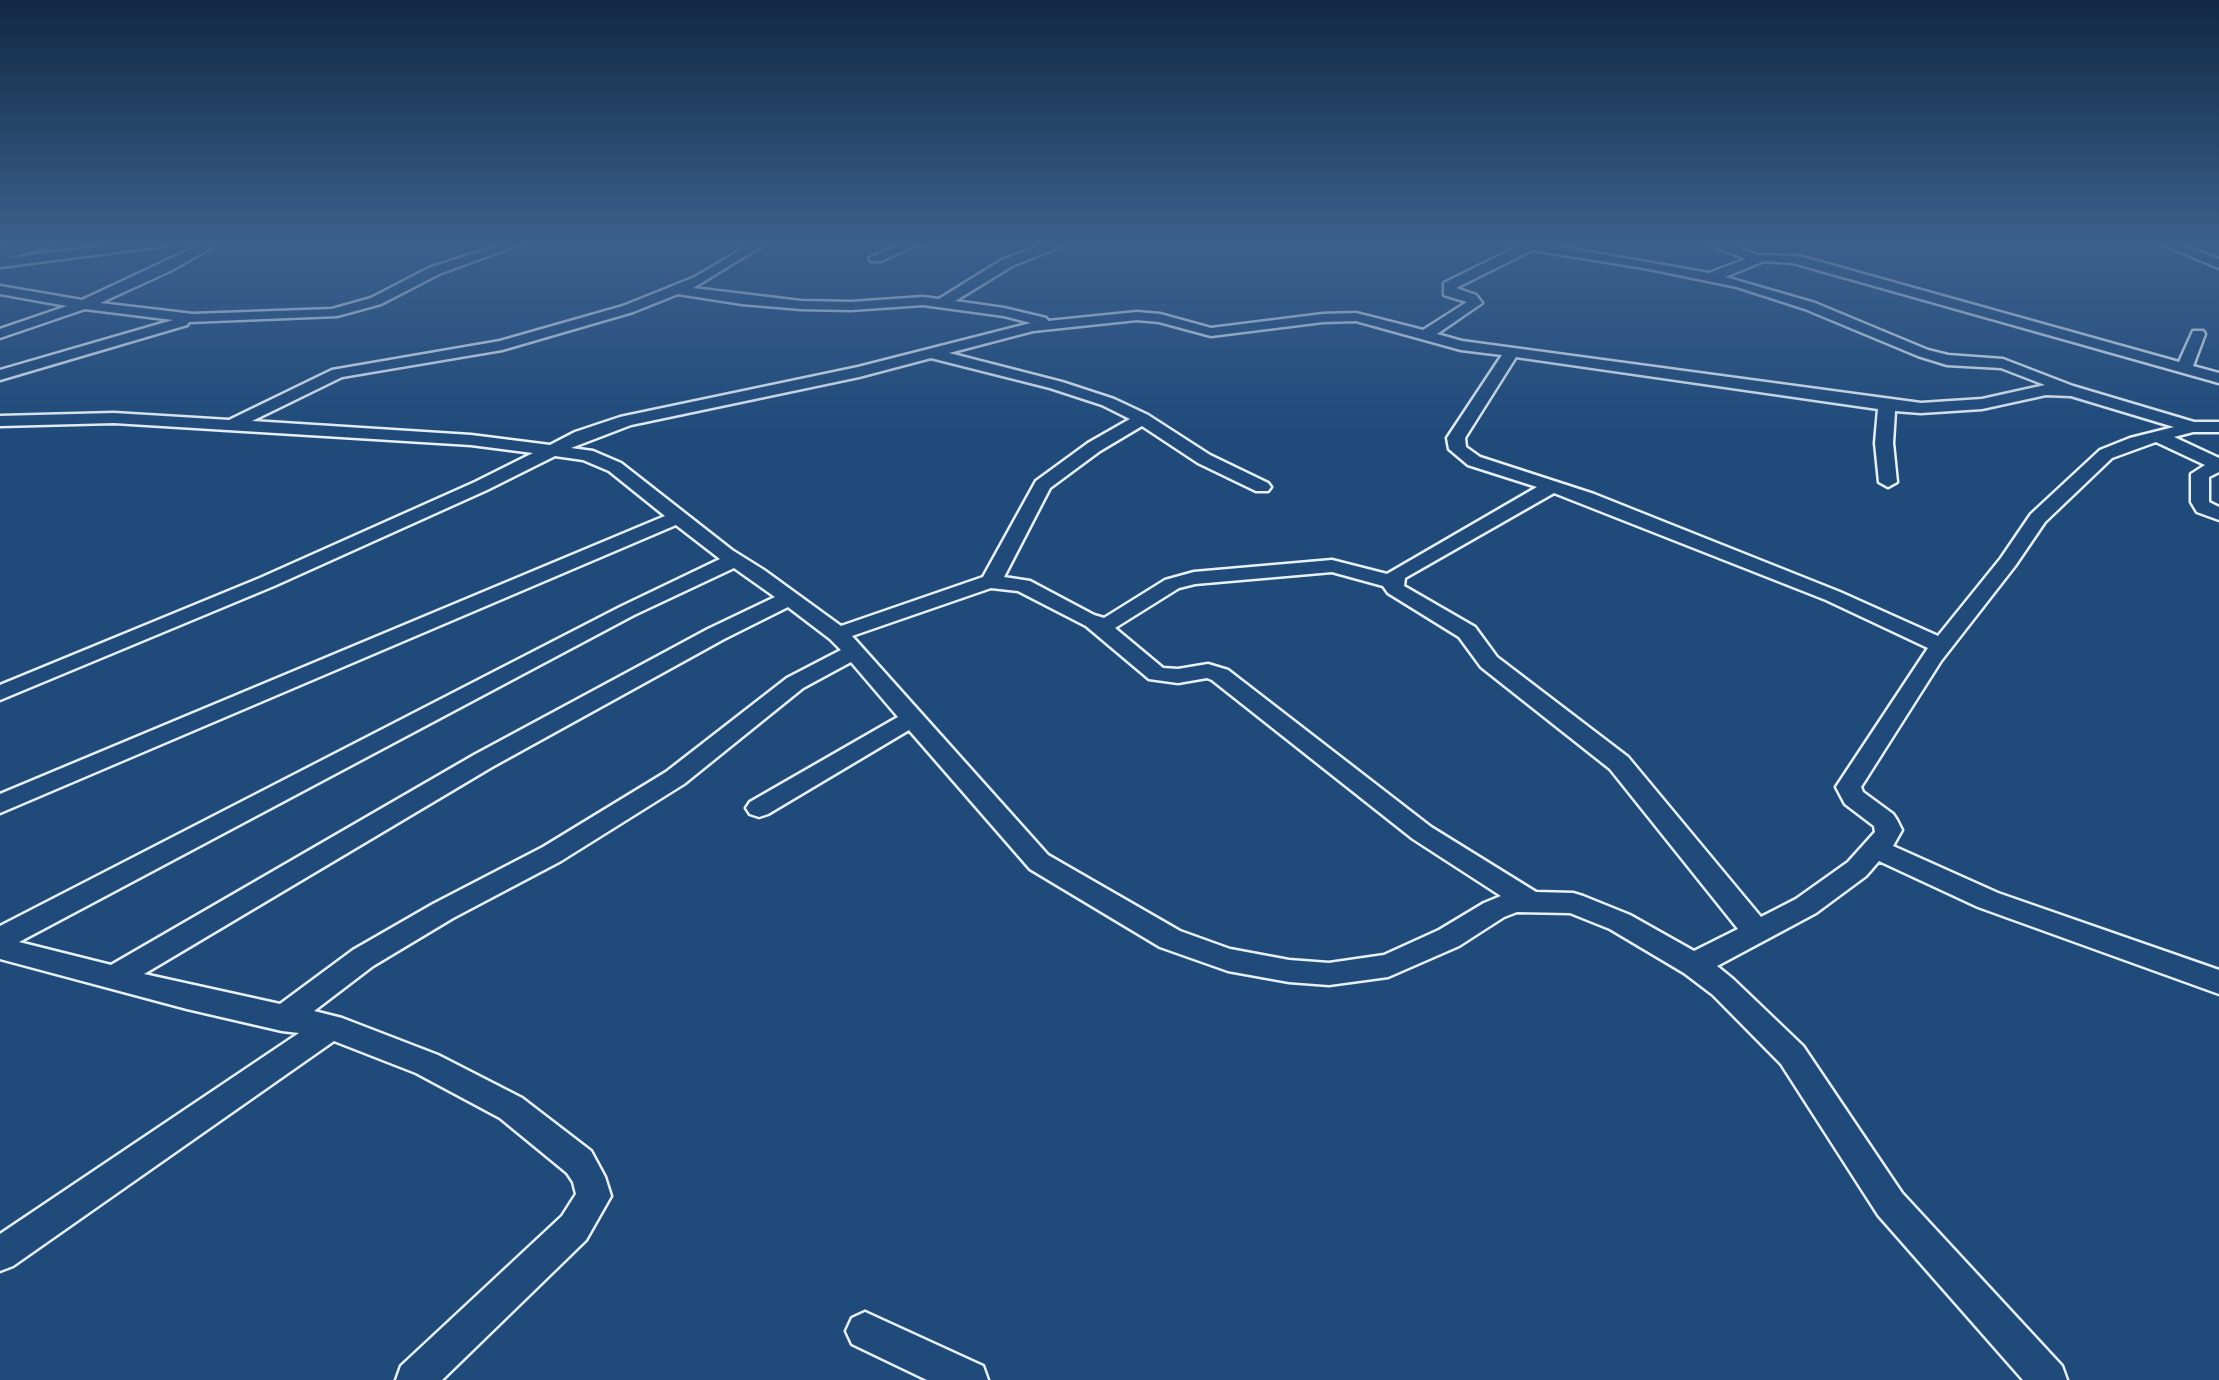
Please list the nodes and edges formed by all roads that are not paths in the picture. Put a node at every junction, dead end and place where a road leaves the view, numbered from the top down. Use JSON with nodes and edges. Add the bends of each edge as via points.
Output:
{"nodes":[{"id":1,"x":80,"y":306,"type":"edge"},
{"id":2,"x":96,"y":306,"type":"edge"},
{"id":3,"x":360,"y":306,"type":"edge"},
{"id":4,"x":632,"y":306,"type":"edge"},
{"id":5,"x":965,"y":306,"type":"edge"},
{"id":6,"x":1470,"y":306,"type":"edge"},
{"id":7,"x":1806,"y":306,"type":"edge"},
{"id":8,"x":1963,"y":306,"type":"edge"},
{"id":9,"x":192,"y":318,"type":"junction"},
{"id":10,"x":1054,"y":325,"type":"junction"},
{"id":11,"x":0,"y":334,"type":"edge"},
{"id":12,"x":2198,"y":334,"type":"dead end"},
{"id":13,"x":1424,"y":336,"type":"junction"},
{"id":14,"x":1511,"y":353,"type":"junction"},
{"id":15,"x":933,"y":354,"type":"junction"},
{"id":16,"x":2184,"y":369,"type":"junction"},
{"id":17,"x":0,"y":375,"type":"edge"},
{"id":18,"x":2219,"y":378,"type":"edge"},
{"id":19,"x":2072,"y":391,"type":"junction"},
{"id":20,"x":1887,"y":405,"type":"junction"},
{"id":21,"x":1142,"y":419,"type":"junction"},
{"id":22,"x":0,"y":421,"type":"edge"},
{"id":23,"x":232,"y":425,"type":"junction"},
{"id":24,"x":2193,"y":427,"type":"junction"},
{"id":25,"x":2219,"y":427,"type":"edge"},
{"id":26,"x":2157,"y":436,"type":"junction"},
{"id":27,"x":551,"y":449,"type":"junction"},
{"id":28,"x":1888,"y":482,"type":"dead end"},
{"id":29,"x":1262,"y":487,"type":"dead end"},
{"id":30,"x":1551,"y":487,"type":"junction"},
{"id":31,"x":2219,"y":514,"type":"edge"},
{"id":32,"x":678,"y":517,"type":"junction"},
{"id":33,"x":735,"y":561,"type":"junction"},
{"id":34,"x":991,"y":582,"type":"junction"},
{"id":35,"x":1392,"y":582,"type":"junction"},
{"id":36,"x":789,"y":598,"type":"junction"},
{"id":37,"x":1094,"y":622,"type":"junction"},
{"id":38,"x":846,"y":643,"type":"junction"},
{"id":39,"x":1941,"y":646,"type":"junction"},
{"id":40,"x":0,"y":693,"type":"edge"},
{"id":41,"x":912,"y":719,"type":"junction"},
{"id":42,"x":0,"y":804,"type":"edge"},
{"id":43,"x":760,"y":808,"type":"dead end"},
{"id":44,"x":1874,"y":848,"type":"junction"},
{"id":45,"x":1531,"y":902,"type":"junction"},
{"id":46,"x":1757,"y":932,"type":"junction"},
{"id":47,"x":0,"y":939,"type":"edge"},
{"id":48,"x":0,"y":948,"type":"edge"},
{"id":49,"x":1694,"y":965,"type":"junction"},
{"id":50,"x":115,"y":977,"type":"junction"},
{"id":51,"x":2219,"y":982,"type":"edge"},
{"id":52,"x":282,"y":1019,"type":"junction"},
{"id":53,"x":331,"y":1027,"type":"junction"},
{"id":54,"x":0,"y":1254,"type":"edge"},
{"id":55,"x":865,"y":1331,"type":"dead end"},
{"id":56,"x":415,"y":1380,"type":"edge"},
{"id":57,"x":969,"y":1380,"type":"edge"},
{"id":58,"x":2048,"y":1380,"type":"edge"}],
"edges":[{"from":1,"to":11,"type":"street"},
{"from":2,"to":9,"type":"street"},
{"from":3,"to":9,"type":"street","via":[[347,311]]},
{"from":4,"to":23,"type":"street","via":[[502,345],[338,373]]},
{"from":5,"to":10,"type":"street"},
{"from":6,"to":13,"type":"street"},
{"from":7,"to":19,"type":"street","via":[[1938,358],[2010,366]]},
{"from":8,"to":16,"type":"street"},
{"from":9,"to":17,"type":"street"},
{"from":10,"to":13,"type":"street","via":[[1151,316],[1211,332],[1345,317]]},
{"from":10,"to":15,"type":"street","via":[[1018,329]]},
{"from":12,"to":16,"type":"street"},
{"from":13,"to":14,"type":"street"},
{"from":14,"to":20,"type":"street"},
{"from":14,"to":30,"type":"street","via":[[1456,438],[1458,449],[1474,461]]},
{"from":15,"to":21,"type":"street","via":[[1076,391]]},
{"from":15,"to":27,"type":"street","via":[[639,418]]},
{"from":16,"to":18,"type":"street"},
{"from":19,"to":20,"type":"street","via":[[2046,390],[1982,404]]},
{"from":19,"to":24,"type":"street"},
{"from":20,"to":28,"type":"street"},
{"from":21,"to":29,"type":"street","via":[[1204,459]]},
{"from":21,"to":34,"type":"street","via":[[1042,485]]},
{"from":22,"to":23,"type":"street","via":[[114,418]]},
{"from":23,"to":27,"type":"street"},
{"from":24,"to":25,"type":"street"},
{"from":24,"to":26,"type":"street"},
{"from":26,"to":31,"type":"street","via":[[2215,463],[2200,474],[2200,502]]},
{"from":26,"to":39,"type":"street","via":[[2106,454],[2038,518]]},
{"from":27,"to":32,"type":"street","via":[[587,455],[615,467]]},
{"from":27,"to":40,"type":"street","via":[[481,486],[267,582]]},
{"from":30,"to":35,"type":"street","via":[[1397,574]]},
{"from":30,"to":39,"type":"street","via":[[1833,596]]},
{"from":32,"to":33,"type":"street"},
{"from":32,"to":42,"type":"street"},
{"from":33,"to":36,"type":"street"},
{"from":33,"to":47,"type":"street","via":[[615,617]]},
{"from":34,"to":37,"type":"street","via":[[1023,585]]},
{"from":34,"to":38,"type":"street"},
{"from":35,"to":37,"type":"street","via":[[1332,566],[1194,579],[1172,584],[1110,622]]},
{"from":35,"to":46,"type":"street","via":[[1400,594],[1467,632],[1489,662],[1619,763]]},
{"from":36,"to":38,"type":"street"},
{"from":36,"to":50,"type":"street","via":[[483,761]]},
{"from":37,"to":45,"type":"street","via":[[1157,674],[1178,677],[1208,671],[1220,675],[1422,833]]},
{"from":38,"to":41,"type":"street"},
{"from":38,"to":52,"type":"street","via":[[665,785],[552,854],[395,939]]},
{"from":39,"to":44,"type":"street","via":[[1848,787],[1889,830]]},
{"from":41,"to":43,"type":"street"},
{"from":41,"to":45,"type":"street","via":[[1039,862],[1170,939],[1228,960],[1329,974],[1388,966],[1449,938],[1494,910]]},
{"from":44,"to":46,"type":"street","via":[[1833,888]]},
{"from":44,"to":51,"type":"street","via":[[1988,900]]},
{"from":45,"to":49,"type":"street","via":[[1585,908],[1620,922]]},
{"from":46,"to":49,"type":"street"},
{"from":48,"to":50,"type":"street"},
{"from":49,"to":58,"type":"street","via":[[1792,1055],[1890,1204]]},
{"from":50,"to":52,"type":"street"},
{"from":52,"to":53,"type":"street"},
{"from":53,"to":54,"type":"street"},
{"from":53,"to":56,"type":"street","via":[[427,1064],[512,1108],[579,1162],[594,1196],[574,1228],[547,1257]]},
{"from":55,"to":57,"type":"street"}]}
